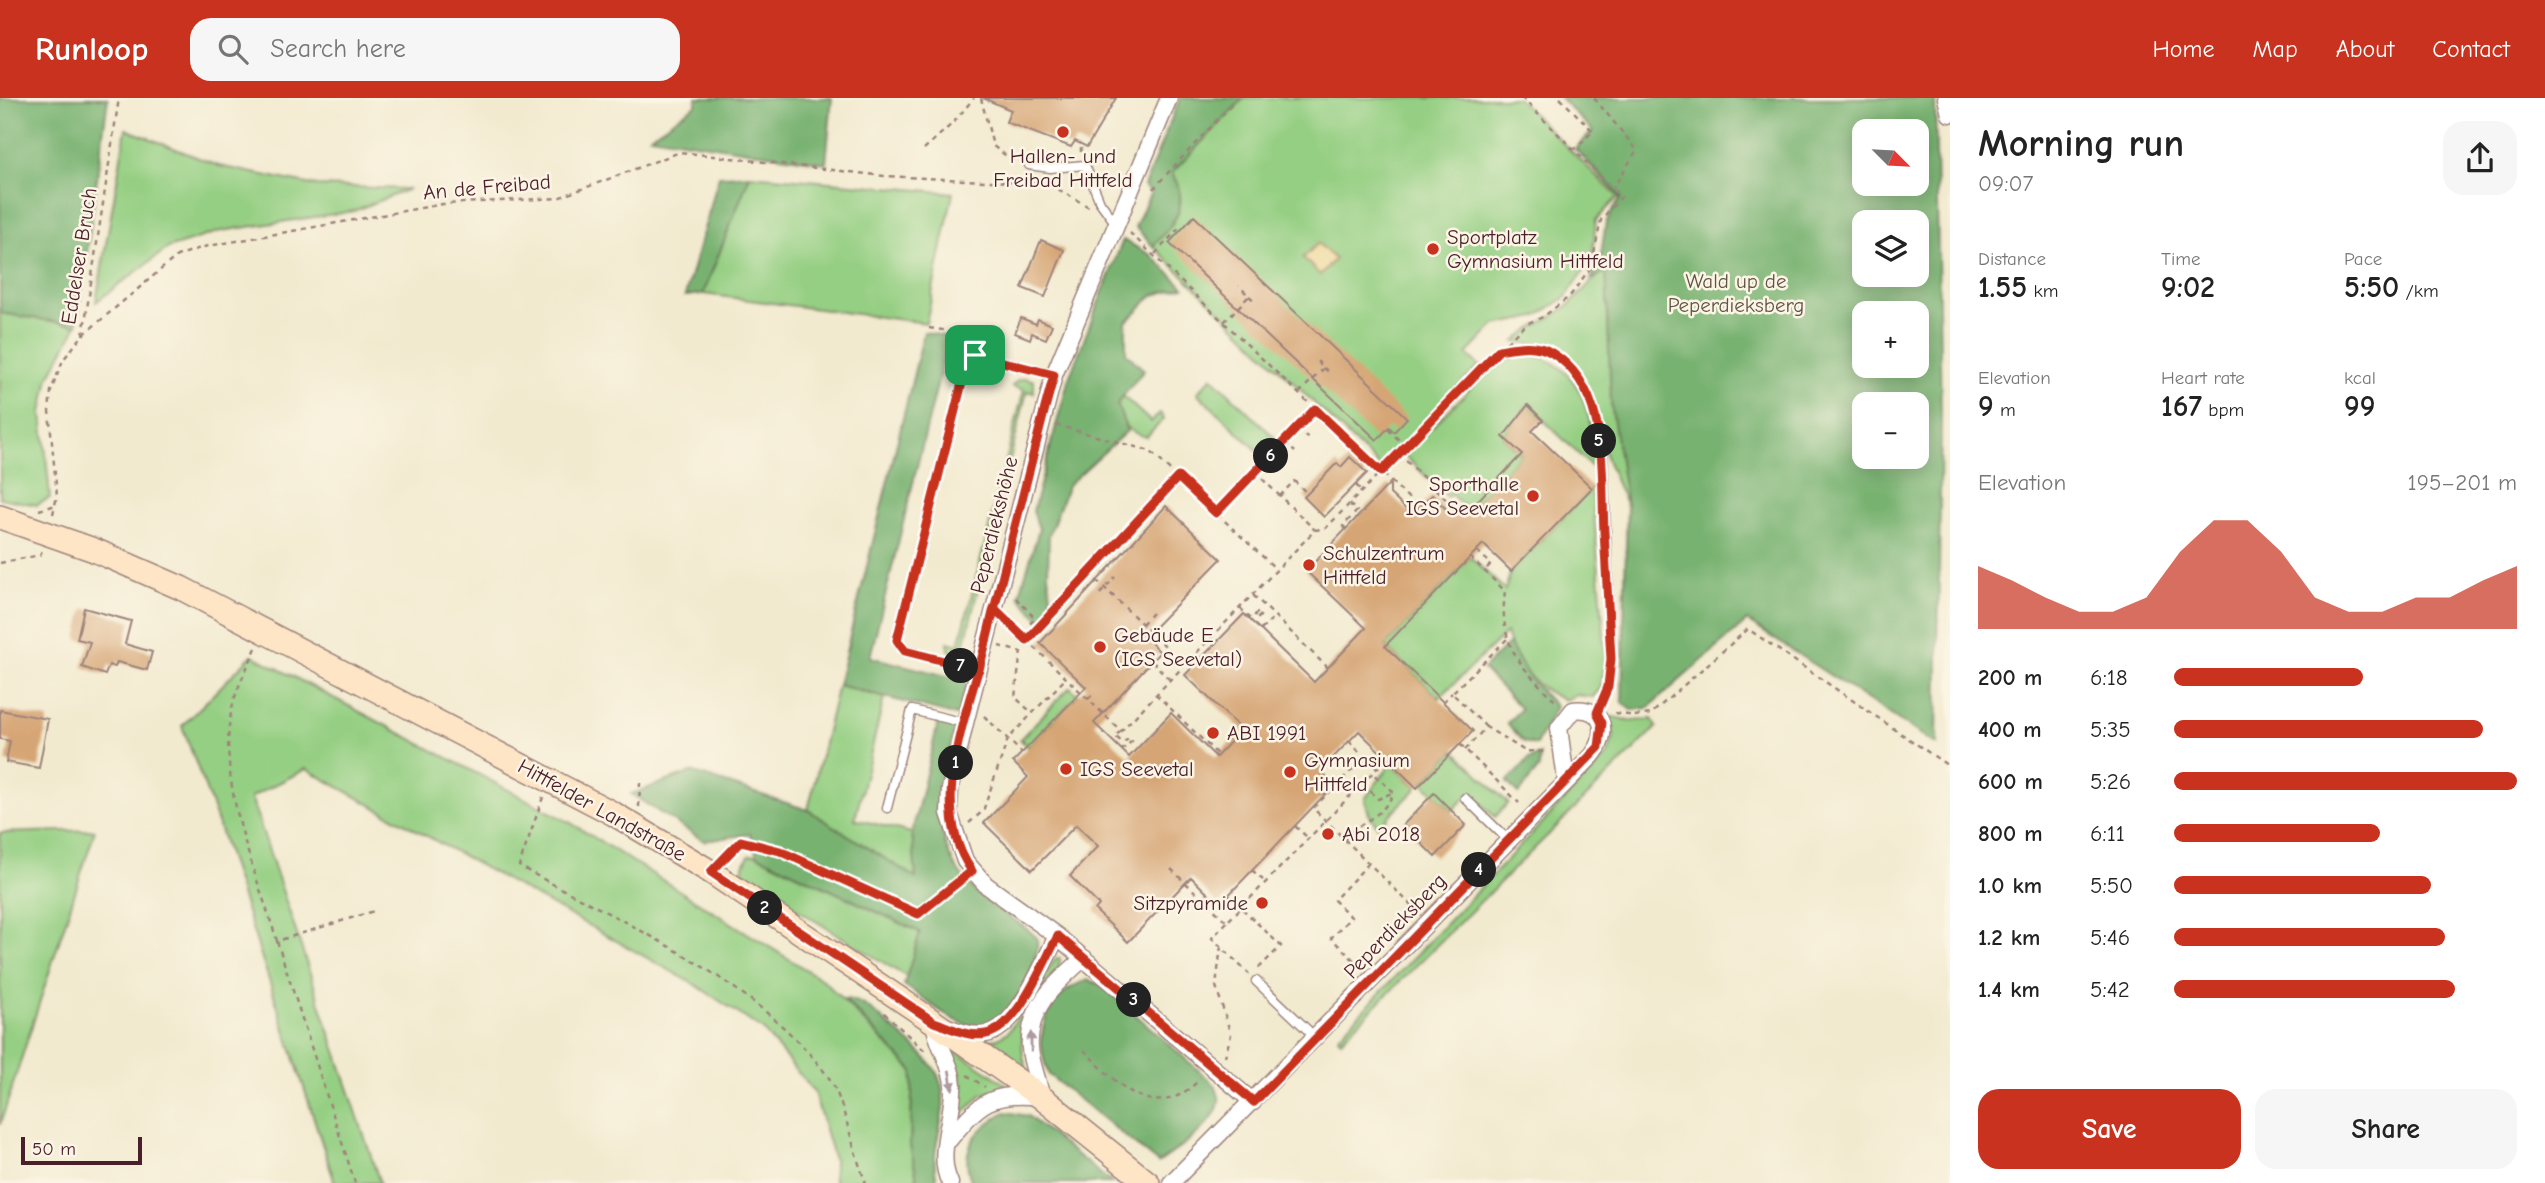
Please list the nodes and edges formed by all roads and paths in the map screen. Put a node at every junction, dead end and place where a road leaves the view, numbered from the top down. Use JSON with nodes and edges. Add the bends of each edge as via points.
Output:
{"nodes":[{"id":1,"x":119,"y":98,"type":"edge"},
{"id":2,"x":974,"y":98,"type":"edge"},
{"id":3,"x":981,"y":98,"type":"edge"},
{"id":4,"x":1169,"y":98,"type":"edge"},
{"id":5,"x":1522,"y":98,"type":"edge"},
{"id":6,"x":1560,"y":98,"type":"edge"},
{"id":7,"x":1594,"y":98,"type":"edge"},
{"id":8,"x":1947,"y":98,"type":"edge"},
{"id":9,"x":1232,"y":104,"type":"dead end"},
{"id":10,"x":1950,"y":114,"type":"edge"},
{"id":11,"x":924,"y":149,"type":"dead end"},
{"id":12,"x":1575,"y":149,"type":"junction"},
{"id":13,"x":1005,"y":157,"type":"dead end"},
{"id":14,"x":1029,"y":165,"type":"dead end"},
{"id":15,"x":1613,"y":188,"type":"junction"},
{"id":16,"x":1153,"y":189,"type":"dead end"},
{"id":17,"x":1116,"y":224,"type":"junction"},
{"id":18,"x":1181,"y":230,"type":"dead end"},
{"id":19,"x":1132,"y":235,"type":"dead end"},
{"id":20,"x":1155,"y":254,"type":"junction"},
{"id":21,"x":1239,"y":286,"type":"dead end"},
{"id":22,"x":1249,"y":296,"type":"junction"},
{"id":23,"x":1256,"y":302,"type":"dead end"},
{"id":24,"x":1224,"y":322,"type":"junction"},
{"id":25,"x":929,"y":328,"type":"dead end"},
{"id":26,"x":83,"y":335,"type":"junction"},
{"id":27,"x":1499,"y":350,"type":"junction"},
{"id":28,"x":975,"y":355,"type":"junction"},
{"id":29,"x":1314,"y":358,"type":"dead end"},
{"id":30,"x":1324,"y":368,"type":"junction"},
{"id":31,"x":1330,"y":373,"type":"dead end"},
{"id":32,"x":1054,"y":375,"type":"junction"},
{"id":33,"x":1298,"y":393,"type":"junction"},
{"id":34,"x":1315,"y":409,"type":"junction"},
{"id":35,"x":1053,"y":424,"type":"dead end"},
{"id":36,"x":1298,"y":428,"type":"junction"},
{"id":37,"x":1388,"y":429,"type":"dead end"},
{"id":38,"x":1308,"y":438,"type":"dead end"},
{"id":39,"x":1284,"y":442,"type":"junction"},
{"id":40,"x":1406,"y":447,"type":"junction"},
{"id":41,"x":1295,"y":452,"type":"dead end"},
{"id":42,"x":1399,"y":454,"type":"junction"},
{"id":43,"x":1603,"y":456,"type":"joint"},
{"id":44,"x":1255,"y":472,"type":"junction"},
{"id":45,"x":1381,"y":472,"type":"junction"},
{"id":46,"x":1178,"y":477,"type":"junction"},
{"id":47,"x":1356,"y":485,"type":"dead end"},
{"id":48,"x":1362,"y":491,"type":"junction"},
{"id":49,"x":1307,"y":493,"type":"dead end"},
{"id":50,"x":1280,"y":496,"type":"junction"},
{"id":51,"x":1349,"y":504,"type":"junction"},
{"id":52,"x":1419,"y":508,"type":"dead end"},
{"id":53,"x":1457,"y":510,"type":"dead end"},
{"id":54,"x":1216,"y":513,"type":"junction"},
{"id":55,"x":0,"y":517,"type":"edge"},
{"id":56,"x":0,"y":529,"type":"edge"},
{"id":57,"x":1346,"y":529,"type":"dead end"},
{"id":58,"x":1315,"y":530,"type":"junction"},
{"id":59,"x":50,"y":545,"type":"junction"},
{"id":60,"x":1477,"y":551,"type":"dead end"},
{"id":61,"x":1470,"y":557,"type":"dead end"},
{"id":62,"x":0,"y":563,"type":"edge"},
{"id":63,"x":1277,"y":570,"type":"junction"},
{"id":64,"x":1484,"y":571,"type":"junction"},
{"id":65,"x":1089,"y":573,"type":"junction"},
{"id":66,"x":1115,"y":578,"type":"dead end"},
{"id":67,"x":1105,"y":589,"type":"junction"},
{"id":68,"x":1101,"y":594,"type":"dead end"},
{"id":69,"x":1253,"y":595,"type":"junction"},
{"id":70,"x":1016,"y":598,"type":"dead end"},
{"id":71,"x":994,"y":608,"type":"junction"},
{"id":72,"x":1240,"y":608,"type":"junction"},
{"id":73,"x":1152,"y":613,"type":"dead end"},
{"id":74,"x":1275,"y":616,"type":"junction"},
{"id":75,"x":1253,"y":623,"type":"dead end"},
{"id":76,"x":1142,"y":624,"type":"junction"},
{"id":77,"x":1261,"y":630,"type":"dead end"},
{"id":78,"x":1024,"y":637,"type":"junction"},
{"id":79,"x":1507,"y":639,"type":"junction"},
{"id":80,"x":257,"y":645,"type":"dead end"},
{"id":81,"x":1004,"y":648,"type":"dead end"},
{"id":82,"x":1020,"y":652,"type":"junction"},
{"id":83,"x":1152,"y":661,"type":"dead end"},
{"id":84,"x":1185,"y":665,"type":"junction"},
{"id":85,"x":1328,"y":668,"type":"dead end"},
{"id":86,"x":979,"y":670,"type":"junction"},
{"id":87,"x":1066,"y":678,"type":"junction"},
{"id":88,"x":1170,"y":680,"type":"junction"},
{"id":89,"x":1452,"y":692,"type":"junction"},
{"id":90,"x":1093,"y":694,"type":"dead end"},
{"id":91,"x":1156,"y":694,"type":"junction"},
{"id":92,"x":1088,"y":699,"type":"junction"},
{"id":93,"x":1443,"y":702,"type":"dead end"},
{"id":94,"x":1560,"y":706,"type":"dead end"},
{"id":95,"x":1032,"y":713,"type":"junction"},
{"id":96,"x":1597,"y":713,"type":"junction"},
{"id":97,"x":985,"y":716,"type":"dead end"},
{"id":98,"x":965,"y":723,"type":"junction"},
{"id":99,"x":1486,"y":727,"type":"junction"},
{"id":100,"x":1121,"y":731,"type":"junction"},
{"id":101,"x":1008,"y":739,"type":"junction"},
{"id":102,"x":1349,"y":741,"type":"dead end"},
{"id":103,"x":1460,"y":744,"type":"dead end"},
{"id":104,"x":1122,"y":750,"type":"dead end"},
{"id":105,"x":1465,"y":750,"type":"junction"},
{"id":106,"x":1549,"y":752,"type":"dead end"},
{"id":107,"x":1022,"y":753,"type":"dead end"},
{"id":108,"x":1218,"y":755,"type":"dead end"},
{"id":109,"x":1387,"y":759,"type":"dead end"},
{"id":110,"x":1367,"y":760,"type":"junction"},
{"id":111,"x":1950,"y":766,"type":"edge"},
{"id":112,"x":1377,"y":768,"type":"junction"},
{"id":113,"x":1372,"y":773,"type":"junction"},
{"id":114,"x":549,"y":780,"type":"junction"},
{"id":115,"x":1566,"y":780,"type":"junction"},
{"id":116,"x":1362,"y":783,"type":"junction"},
{"id":117,"x":1394,"y":792,"type":"junction"},
{"id":118,"x":1465,"y":798,"type":"dead end"},
{"id":119,"x":1519,"y":803,"type":"dead end"},
{"id":120,"x":887,"y":808,"type":"dead end"},
{"id":121,"x":1326,"y":820,"type":"junction"},
{"id":122,"x":1295,"y":826,"type":"dead end"},
{"id":123,"x":953,"y":833,"type":"junction"},
{"id":124,"x":1308,"y":839,"type":"junction"},
{"id":125,"x":1344,"y":839,"type":"junction"},
{"id":126,"x":1508,"y":840,"type":"junction"},
{"id":127,"x":1369,"y":863,"type":"junction"},
{"id":128,"x":1171,"y":869,"type":"dead end"},
{"id":129,"x":1252,"y":870,"type":"dead end"},
{"id":130,"x":972,"y":871,"type":"junction"},
{"id":131,"x":711,"y":872,"type":"junction"},
{"id":132,"x":1265,"y":882,"type":"junction"},
{"id":133,"x":1228,"y":895,"type":"dead end"},
{"id":134,"x":1241,"y":907,"type":"junction"},
{"id":135,"x":1415,"y":909,"type":"dead end"},
{"id":136,"x":374,"y":911,"type":"dead end"},
{"id":137,"x":1227,"y":922,"type":"junction"},
{"id":138,"x":1058,"y":936,"type":"junction"},
{"id":139,"x":277,"y":941,"type":"junction"},
{"id":140,"x":1221,"y":946,"type":"junction"},
{"id":141,"x":1084,"y":958,"type":"junction"},
{"id":142,"x":1373,"y":979,"type":"junction"},
{"id":143,"x":1256,"y":981,"type":"dead end"},
{"id":144,"x":874,"y":1005,"type":"dead end"},
{"id":145,"x":934,"y":1022,"type":"junction"},
{"id":146,"x":1316,"y":1038,"type":"junction"},
{"id":147,"x":1084,"y":1050,"type":"dead end"},
{"id":148,"x":931,"y":1057,"type":"dead end"},
{"id":149,"x":1218,"y":1063,"type":"junction"},
{"id":150,"x":958,"y":1068,"type":"dead end"},
{"id":151,"x":991,"y":1091,"type":"dead end"},
{"id":152,"x":1041,"y":1097,"type":"junction"},
{"id":153,"x":1254,"y":1102,"type":"junction"},
{"id":154,"x":947,"y":1142,"type":"junction"},
{"id":155,"x":355,"y":1183,"type":"edge"},
{"id":156,"x":866,"y":1183,"type":"edge"},
{"id":157,"x":950,"y":1183,"type":"edge"},
{"id":158,"x":1148,"y":1183,"type":"edge"},
{"id":159,"x":1171,"y":1183,"type":"edge"}],
"edges":[{"from":1,"to":26,"type":"path","name":"Eddelser Bruch"},
{"from":2,"to":11,"type":"path"},
{"from":3,"to":13,"type":"path","via":[[993,146]]},
{"from":4,"to":17,"type":"street","name":"Peperdiekshöhe"},
{"from":5,"to":12,"type":"path"},
{"from":6,"to":12,"type":"path","via":[[1593,131]]},
{"from":7,"to":15,"type":"path","via":[[1637,150]]},
{"from":8,"to":10,"type":"street"},
{"from":9,"to":16,"type":"path"},
{"from":12,"to":15,"type":"path"},
{"from":14,"to":17,"type":"lane","via":[[1085,165],[1100,202]]},
{"from":15,"to":27,"type":"path","via":[[1621,197],[1601,220],[1591,267],[1581,283]]},
{"from":17,"to":26,"type":"path","name":"An de Freibad","via":[[1049,184],[884,176],[680,152],[558,198],[443,204],[204,247],[177,256]]},
{"from":17,"to":32,"type":"street","name":"Peperdiekshöhe"},
{"from":18,"to":20,"type":"path"},
{"from":19,"to":20,"type":"path"},
{"from":20,"to":24,"type":"path"},
{"from":21,"to":22,"type":"path"},
{"from":22,"to":23,"type":"path"},
{"from":22,"to":24,"type":"path"},
{"from":24,"to":33,"type":"path"},
{"from":25,"to":28,"type":"path","via":[[978,335]]},
{"from":26,"to":59,"type":"path","name":"Eddelser Bruch","via":[[63,360],[51,391],[57,496]]},
{"from":27,"to":40,"type":"path"},
{"from":27,"to":43,"type":"path","via":[[1536,347],[1552,353],[1573,372],[1586,392]]},
{"from":28,"to":32,"type":"lane"},
{"from":28,"to":86,"type":"lane","via":[[967,363],[897,640],[905,651]]},
{"from":29,"to":30,"type":"path"},
{"from":30,"to":31,"type":"path"},
{"from":30,"to":33,"type":"path"},
{"from":32,"to":71,"type":"street","name":"Peperdiekshöhe"},
{"from":33,"to":34,"type":"path"},
{"from":34,"to":36,"type":"path"},
{"from":34,"to":45,"type":"path"},
{"from":35,"to":46,"type":"path","via":[[1150,451]]},
{"from":36,"to":38,"type":"path"},
{"from":36,"to":39,"type":"path"},
{"from":37,"to":40,"type":"path"},
{"from":39,"to":41,"type":"path"},
{"from":39,"to":44,"type":"path"},
{"from":40,"to":42,"type":"path"},
{"from":42,"to":45,"type":"path"},
{"from":42,"to":53,"type":"path"},
{"from":43,"to":96,"type":"lane","via":[[1611,659],[1608,687]]},
{"from":44,"to":50,"type":"path"},
{"from":44,"to":54,"type":"path"},
{"from":45,"to":48,"type":"path"},
{"from":45,"to":52,"type":"path"},
{"from":46,"to":54,"type":"path"},
{"from":46,"to":65,"type":"path"},
{"from":47,"to":48,"type":"path"},
{"from":48,"to":51,"type":"path"},
{"from":49,"to":50,"type":"path","via":[[1294,481]]},
{"from":50,"to":58,"type":"path"},
{"from":51,"to":57,"type":"path","via":[[1357,511],[1343,526]]},
{"from":51,"to":58,"type":"path","via":[[1326,528]]},
{"from":54,"to":63,"type":"path"},
{"from":55,"to":59,"type":"main road","name":"Hittfelder Landstraße"},
{"from":56,"to":59,"type":"main road","name":"Hittfelder Landstraße"},
{"from":58,"to":63,"type":"path"},
{"from":59,"to":62,"type":"path","via":[[40,555]]},
{"from":59,"to":114,"type":"main road","name":"Hittfelder Landstraße","via":[[94,550],[181,588]]},
{"from":60,"to":64,"type":"path","via":[[1490,564]]},
{"from":61,"to":64,"type":"path"},
{"from":63,"to":69,"type":"path"},
{"from":64,"to":79,"type":"path","via":[[1505,591]]},
{"from":65,"to":67,"type":"path"},
{"from":65,"to":78,"type":"path"},
{"from":66,"to":67,"type":"path"},
{"from":67,"to":68,"type":"path"},
{"from":67,"to":76,"type":"path"},
{"from":69,"to":72,"type":"path"},
{"from":69,"to":74,"type":"path"},
{"from":70,"to":78,"type":"path","via":[[1035,618]]},
{"from":71,"to":78,"type":"lane"},
{"from":71,"to":86,"type":"street","name":"Peperdiekshöhe"},
{"from":72,"to":75,"type":"path","via":[[1251,619],[1258,612],[1261,615]]},
{"from":72,"to":84,"type":"path"},
{"from":73,"to":76,"type":"path"},
{"from":74,"to":77,"type":"path"},
{"from":74,"to":85,"type":"path"},
{"from":76,"to":84,"type":"path"},
{"from":78,"to":82,"type":"path"},
{"from":78,"to":87,"type":"path"},
{"from":79,"to":89,"type":"path"},
{"from":79,"to":94,"type":"path","via":[[1530,679]]},
{"from":80,"to":139,"type":"path","via":[[233,704],[229,739],[235,803]]},
{"from":81,"to":82,"type":"path"},
{"from":82,"to":95,"type":"path","via":[[1015,697]]},
{"from":83,"to":88,"type":"path"},
{"from":84,"to":88,"type":"path"},
{"from":86,"to":98,"type":"street","name":"Peperdiekshöhe"},
{"from":87,"to":92,"type":"path"},
{"from":87,"to":95,"type":"path"},
{"from":88,"to":91,"type":"path"},
{"from":89,"to":93,"type":"path"},
{"from":89,"to":99,"type":"path"},
{"from":90,"to":92,"type":"path"},
{"from":91,"to":100,"type":"path"},
{"from":91,"to":108,"type":"path"},
{"from":92,"to":100,"type":"path"},
{"from":95,"to":101,"type":"path"},
{"from":96,"to":111,"type":"path","via":[[1651,714],[1748,629]]},
{"from":96,"to":115,"type":"street","name":"Peperdieksberg","via":[[1602,723],[1599,747]]},
{"from":96,"to":115,"type":"street","via":[[1573,710],[1563,720],[1559,744]]},
{"from":97,"to":101,"type":"path"},
{"from":98,"to":120,"type":"lane","via":[[912,710]]},
{"from":98,"to":123,"type":"street","name":"Peperdiekshöhe","via":[[950,789]]},
{"from":99,"to":105,"type":"path"},
{"from":99,"to":106,"type":"path","via":[[1525,751]]},
{"from":100,"to":104,"type":"path","via":[[1115,736],[1123,743],[1129,738],[1132,741]]},
{"from":101,"to":107,"type":"path"},
{"from":101,"to":123,"type":"path","via":[[983,811]]},
{"from":102,"to":110,"type":"path"},
{"from":103,"to":105,"type":"path"},
{"from":105,"to":119,"type":"path"},
{"from":109,"to":112,"type":"path"},
{"from":110,"to":112,"type":"path"},
{"from":110,"to":121,"type":"path","via":[[1313,808]]},
{"from":112,"to":113,"type":"path"},
{"from":113,"to":116,"type":"path"},
{"from":113,"to":117,"type":"path"},
{"from":114,"to":131,"type":"main road","name":"Hittfelder Landstraße"},
{"from":114,"to":156,"type":"path","via":[[519,866],[713,973],[774,1015],[831,1080]]},
{"from":115,"to":126,"type":"street","name":"Peperdieksberg"},
{"from":116,"to":117,"type":"path","via":[[1378,799]]},
{"from":116,"to":121,"type":"path"},
{"from":117,"to":125,"type":"path","via":[[1377,817],[1354,827]]},
{"from":118,"to":126,"type":"lane"},
{"from":121,"to":124,"type":"path"},
{"from":121,"to":125,"type":"path"},
{"from":122,"to":124,"type":"path"},
{"from":123,"to":130,"type":"street","name":"Peperdiekshöhe"},
{"from":124,"to":132,"type":"path"},
{"from":125,"to":127,"type":"path"},
{"from":126,"to":142,"type":"street","name":"Peperdieksberg"},
{"from":127,"to":135,"type":"path"},
{"from":127,"to":142,"type":"path","via":[[1334,900],[1351,917],[1331,938]]},
{"from":128,"to":137,"type":"path"},
{"from":129,"to":132,"type":"path"},
{"from":130,"to":131,"type":"path","via":[[918,914],[780,851],[741,841]]},
{"from":130,"to":138,"type":"street","name":"Peperdiekshöhe"},
{"from":131,"to":145,"type":"main road","name":"Hittfelder Landstraße"},
{"from":132,"to":134,"type":"path"},
{"from":133,"to":134,"type":"path"},
{"from":134,"to":137,"type":"path"},
{"from":134,"to":140,"type":"path","via":[[1280,946],[1251,976]]},
{"from":136,"to":139,"type":"path"},
{"from":137,"to":140,"type":"path","via":[[1212,938]]},
{"from":138,"to":141,"type":"street","name":"Peperdiekshöhe"},
{"from":138,"to":145,"type":"street","via":[[1016,1013],[1002,1027],[986,1035]]},
{"from":139,"to":155,"type":"path"},
{"from":140,"to":149,"type":"path","via":[[1216,986],[1231,1035],[1228,1052]]},
{"from":141,"to":149,"type":"street","name":"Peperdiekshöhe"},
{"from":152,"to":141,"type":"street","one_way":true,"via":[[1030,1047],[1031,1021],[1049,991]]},
{"from":142,"to":146,"type":"street","name":"Peperdieksberg"},
{"from":143,"to":146,"type":"lane"},
{"from":144,"to":148,"type":"path"},
{"from":145,"to":152,"type":"main road","name":"Hittfelder Landstraße"},
{"from":145,"to":154,"type":"street","one_way":true,"via":[[936,1040],[953,1081]]},
{"from":146,"to":153,"type":"street","name":"Peperdieksberg"},
{"from":147,"to":149,"type":"path","via":[[1131,1094],[1150,1101],[1189,1091]]},
{"from":149,"to":153,"type":"street","name":"Peperdiekshöhe"},
{"from":150,"to":151,"type":"path"},
{"from":152,"to":154,"type":"street","via":[[1013,1093],[995,1097],[968,1117]]},
{"from":152,"to":158,"type":"main road","name":"Hittfelder Landstraße"},
{"from":153,"to":159,"type":"street"},
{"from":154,"to":157,"type":"street","via":[[944,1159]]}]}
